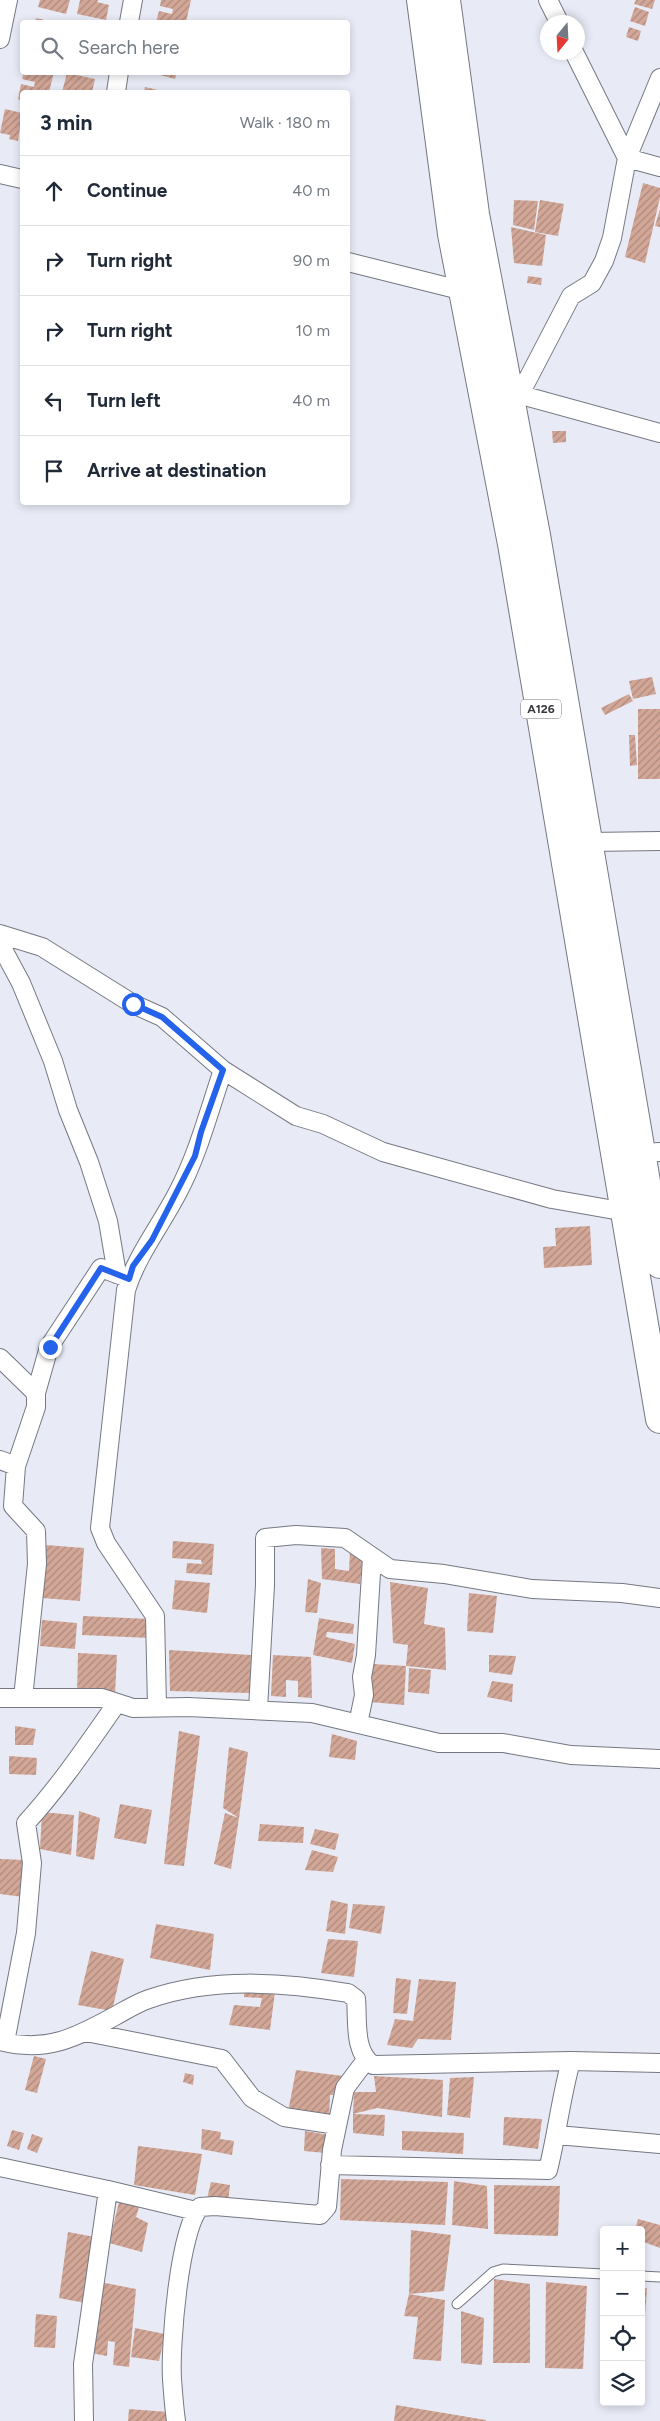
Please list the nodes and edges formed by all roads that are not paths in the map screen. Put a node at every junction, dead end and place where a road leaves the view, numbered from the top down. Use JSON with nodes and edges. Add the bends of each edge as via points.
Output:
{"nodes":[{"id":1,"x":8,"y":0,"type":"edge"},
{"id":2,"x":133,"y":0,"type":"edge"},
{"id":3,"x":421,"y":0,"type":"edge"},
{"id":4,"x":446,"y":0,"type":"edge"},
{"id":5,"x":548,"y":0,"type":"edge"},
{"id":6,"x":556,"y":15,"type":"edge"},
{"id":7,"x":129,"y":20,"type":"edge"},
{"id":8,"x":0,"y":39,"type":"edge"},
{"id":9,"x":578,"y":60,"type":"edge"},
{"id":10,"x":119,"y":75,"type":"edge"},
{"id":11,"x":660,"y":78,"type":"edge"},
{"id":12,"x":116,"y":90,"type":"edge"},
{"id":13,"x":627,"y":158,"type":"junction"},
{"id":14,"x":660,"y":168,"type":"edge"},
{"id":15,"x":0,"y":174,"type":"edge"},
{"id":16,"x":20,"y":179,"type":"edge"},
{"id":17,"x":350,"y":262,"type":"edge"},
{"id":18,"x":464,"y":291,"type":"junction"},
{"id":19,"x":515,"y":393,"type":"junction"},
{"id":20,"x":660,"y":433,"type":"edge"},
{"id":21,"x":660,"y":841,"type":"edge"},
{"id":22,"x":588,"y":842,"type":"junction"},
{"id":23,"x":0,"y":934,"type":"edge"},
{"id":24,"x":0,"y":944,"type":"edge"},
{"id":25,"x":223,"y":1070,"type":"junction"},
{"id":26,"x":651,"y":1152,"type":"edge"},
{"id":27,"x":626,"y":1212,"type":"junction"},
{"id":28,"x":660,"y":1264,"type":"edge"},
{"id":29,"x":123,"y":1276,"type":"junction"},
{"id":30,"x":0,"y":1358,"type":"edge"},
{"id":31,"x":36,"y":1392,"type":"junction"},
{"id":32,"x":660,"y":1419,"type":"edge"},
{"id":33,"x":8,"y":1463,"type":"edge"},
{"id":34,"x":372,"y":1557,"type":"junction"},
{"id":35,"x":660,"y":1598,"type":"edge"},
{"id":36,"x":0,"y":1698,"type":"edge"},
{"id":37,"x":23,"y":1698,"type":"junction"},
{"id":38,"x":117,"y":1703,"type":"junction"},
{"id":39,"x":157,"y":1707,"type":"junction"},
{"id":40,"x":258,"y":1709,"type":"junction"},
{"id":41,"x":358,"y":1724,"type":"junction"},
{"id":42,"x":660,"y":1759,"type":"edge"},
{"id":43,"x":86,"y":2032,"type":"junction"},
{"id":44,"x":3,"y":2042,"type":"edge"},
{"id":45,"x":366,"y":2060,"type":"junction"},
{"id":46,"x":571,"y":2061,"type":"junction"},
{"id":47,"x":660,"y":2063,"type":"edge"},
{"id":48,"x":337,"y":2125,"type":"junction"},
{"id":49,"x":557,"y":2136,"type":"junction"},
{"id":50,"x":660,"y":2144,"type":"edge"},
{"id":51,"x":330,"y":2165,"type":"junction"},
{"id":52,"x":0,"y":2167,"type":"edge"},
{"id":53,"x":108,"y":2190,"type":"junction"},
{"id":54,"x":196,"y":2211,"type":"junction"},
{"id":55,"x":600,"y":2274,"type":"edge"},
{"id":56,"x":645,"y":2276,"type":"edge"},
{"id":57,"x":660,"y":2277,"type":"edge"},
{"id":58,"x":457,"y":2304,"type":"dead end"},
{"id":59,"x":84,"y":2421,"type":"edge"},
{"id":60,"x":176,"y":2421,"type":"edge"}],
"edges":[{"from":1,"to":8,"type":"street"},
{"from":2,"to":7,"type":"street"},
{"from":3,"to":18,"type":"highway","number":"A126","via":[[442,168]]},
{"from":4,"to":19,"type":"highway","number":"A126","via":[[475,214]]},
{"from":5,"to":6,"type":"street"},
{"from":9,"to":13,"type":"street"},
{"from":10,"to":12,"type":"street"},
{"from":11,"to":13,"type":"street"},
{"from":13,"to":14,"type":"street"},
{"from":13,"to":19,"type":"street","via":[[612,238],[598,275],[592,283],[570,296]]},
{"from":15,"to":16,"type":"street"},
{"from":17,"to":18,"type":"street"},
{"from":18,"to":27,"type":"highway","number":"A126","via":[[511,534]]},
{"from":19,"to":20,"type":"street"},
{"from":19,"to":22,"type":"highway","number":"A126"},
{"from":21,"to":22,"type":"street"},
{"from":22,"to":26,"type":"highway","number":"A126"},
{"from":23,"to":25,"type":"street","via":[[42,947],[133,1004],[162,1017]]},
{"from":24,"to":29,"type":"street","via":[[21,983],[53,1061],[89,1162]]},
{"from":25,"to":27,"type":"street","via":[[296,1116],[323,1124],[383,1152],[552,1199]]},
{"from":25,"to":29,"type":"street","via":[[195,1156],[152,1240]]},
{"from":26,"to":28,"type":"highway","number":"A126"},
{"from":27,"to":32,"type":"highway","number":"A126"},
{"from":29,"to":31,"type":"street","via":[[101,1268],[50,1347]]},
{"from":29,"to":39,"type":"street","via":[[126,1290],[100,1528],[106,1543],[155,1616]]},
{"from":30,"to":31,"type":"street"},
{"from":31,"to":33,"type":"street","via":[[36,1407]]},
{"from":33,"to":37,"type":"street","via":[[13,1506],[36,1530],[37,1564]]},
{"from":34,"to":35,"type":"street","via":[[390,1569],[444,1574],[532,1589]]},
{"from":34,"to":40,"type":"street","via":[[345,1538],[296,1535],[265,1538]]},
{"from":34,"to":41,"type":"street","via":[[362,1677],[364,1695]]},
{"from":36,"to":37,"type":"street"},
{"from":37,"to":38,"type":"street","via":[[102,1698]]},
{"from":38,"to":39,"type":"street","via":[[133,1708]]},
{"from":38,"to":44,"type":"street","via":[[68,1772],[26,1823],[32,1863],[26,1933]]},
{"from":39,"to":40,"type":"street"},
{"from":40,"to":41,"type":"street","via":[[312,1713]]},
{"from":41,"to":42,"type":"street","via":[[439,1743],[503,1743],[571,1755]]},
{"from":43,"to":44,"type":"street","via":[[38,2045]]},
{"from":43,"to":45,"type":"street","via":[[148,1999],[209,1985],[248,1984],[332,1990],[356,1998],[360,2049]]},
{"from":43,"to":48,"type":"street","via":[[222,2059],[252,2098],[284,2117]]},
{"from":45,"to":46,"type":"street","via":[[373,2065]]},
{"from":45,"to":48,"type":"street","via":[[345,2088]]},
{"from":46,"to":47,"type":"street"},
{"from":46,"to":49,"type":"street","via":[[562,2094]]},
{"from":48,"to":51,"type":"street"},
{"from":49,"to":50,"type":"street"},
{"from":49,"to":51,"type":"street","via":[[548,2170]]},
{"from":51,"to":54,"type":"street","via":[[327,2207],[320,2215],[215,2206],[200,2207]]},
{"from":52,"to":53,"type":"street"},
{"from":53,"to":54,"type":"street"},
{"from":53,"to":59,"type":"street","via":[[83,2364]]},
{"from":54,"to":60,"type":"street","via":[[190,2224],[175,2309],[172,2378]]},
{"from":55,"to":58,"type":"lane","via":[[503,2269],[493,2272]]},
{"from":56,"to":57,"type":"lane"}]}
